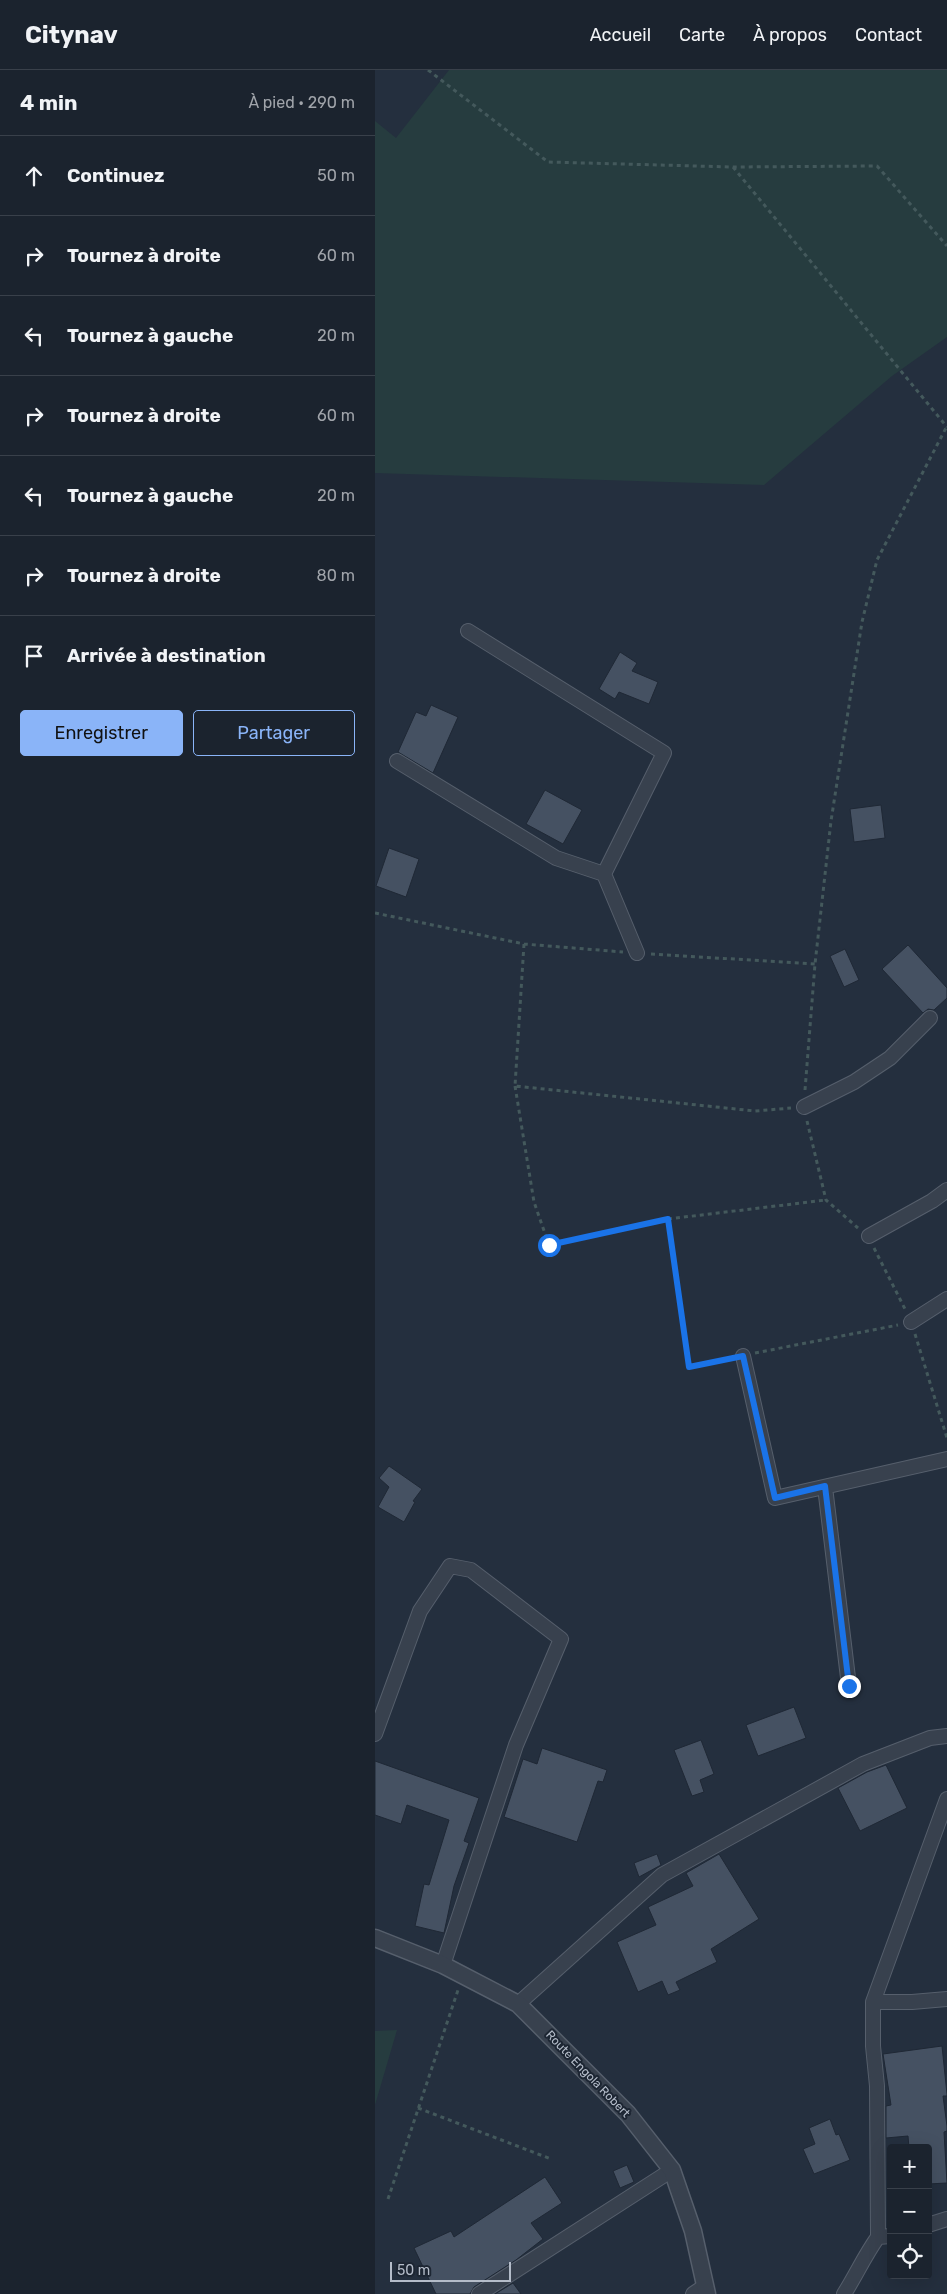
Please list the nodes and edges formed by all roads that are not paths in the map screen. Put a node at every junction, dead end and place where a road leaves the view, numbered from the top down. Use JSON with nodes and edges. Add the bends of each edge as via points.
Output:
{"nodes":[{"id":1,"x":468,"y":631,"type":"dead end"},
{"id":2,"x":397,"y":761,"type":"dead end"},
{"id":3,"x":604,"y":874,"type":"junction"},
{"id":4,"x":637,"y":953,"type":"road end"},
{"id":5,"x":930,"y":1018,"type":"dead end"},
{"id":6,"x":804,"y":1108,"type":"road end"},
{"id":7,"x":947,"y":1190,"type":"edge"},
{"id":8,"x":869,"y":1236,"type":"road end"},
{"id":9,"x":947,"y":1299,"type":"edge"},
{"id":10,"x":911,"y":1322,"type":"road end"},
{"id":11,"x":743,"y":1356,"type":"road end"},
{"id":12,"x":947,"y":1459,"type":"edge"},
{"id":13,"x":825,"y":1486,"type":"junction"},
{"id":14,"x":849,"y":1686,"type":"dead end"},
{"id":15,"x":375,"y":1734,"type":"edge"},
{"id":16,"x":947,"y":1736,"type":"edge"},
{"id":17,"x":947,"y":1799,"type":"edge"},
{"id":18,"x":375,"y":1938,"type":"edge"},
{"id":19,"x":443,"y":1966,"type":"junction"},
{"id":20,"x":947,"y":1999,"type":"edge"},
{"id":21,"x":873,"y":2002,"type":"junction"},
{"id":22,"x":519,"y":2004,"type":"junction"},
{"id":23,"x":672,"y":2170,"type":"junction"},
{"id":24,"x":947,"y":2219,"type":"edge"},
{"id":25,"x":932,"y":2224,"type":"edge"},
{"id":26,"x":884,"y":2236,"type":"edge"},
{"id":27,"x":702,"y":2291,"type":"edge"},
{"id":28,"x":479,"y":2294,"type":"edge"},
{"id":29,"x":845,"y":2294,"type":"edge"}],
"edges":[{"from":1,"to":3,"type":"street","via":[[664,753]]},
{"from":2,"to":3,"type":"street","via":[[556,858]]},
{"from":3,"to":4,"type":"street"},
{"from":5,"to":6,"type":"street","via":[[890,1058],[854,1082]]},
{"from":7,"to":8,"type":"street","via":[[932,1202]]},
{"from":9,"to":10,"type":"street"},
{"from":11,"to":13,"type":"street","via":[[775,1498]]},
{"from":12,"to":13,"type":"street"},
{"from":13,"to":14,"type":"street"},
{"from":15,"to":19,"type":"street","via":[[420,1611],[451,1566],[471,1570],[561,1639],[515,1745]]},
{"from":16,"to":22,"type":"street","via":[[930,1738],[863,1764],[663,1875]]},
{"from":17,"to":21,"type":"street"},
{"from":18,"to":19,"type":"street","name":"Route Engola Robert"},
{"from":19,"to":22,"type":"street","name":"Route Engola Robert"},
{"from":20,"to":21,"type":"street"},
{"from":21,"to":26,"type":"street"},
{"from":22,"to":23,"type":"street","name":"Route Engola Robert","via":[[628,2114]]},
{"from":23,"to":27,"type":"street","name":"Route Engola Robert","via":[[693,2231]]},
{"from":23,"to":28,"type":"street"},
{"from":24,"to":25,"type":"street"},
{"from":26,"to":29,"type":"street","via":[[866,2254]]}]}
